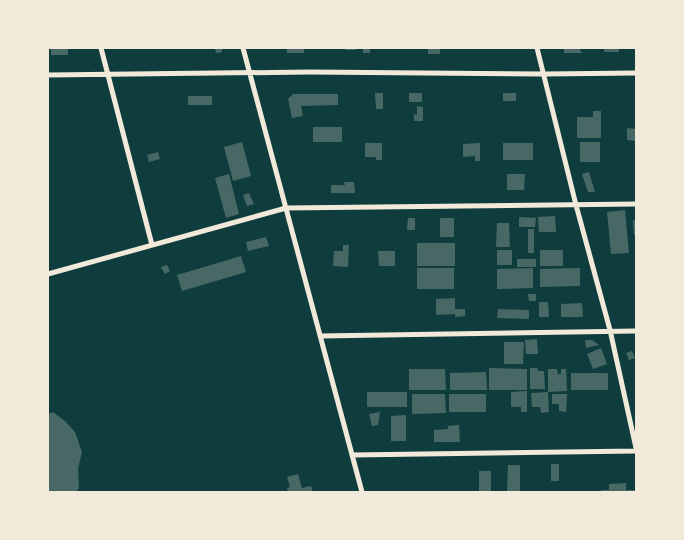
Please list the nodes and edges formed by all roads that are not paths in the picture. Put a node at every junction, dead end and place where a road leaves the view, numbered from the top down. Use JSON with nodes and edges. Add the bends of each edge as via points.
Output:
{"nodes":[{"id":1,"x":101,"y":48,"type":"edge"},
{"id":2,"x":243,"y":48,"type":"edge"},
{"id":3,"x":537,"y":48,"type":"edge"},
{"id":4,"x":249,"y":73,"type":"junction"},
{"id":5,"x":636,"y":73,"type":"edge"},
{"id":6,"x":107,"y":74,"type":"junction"},
{"id":7,"x":545,"y":74,"type":"junction"},
{"id":8,"x":48,"y":75,"type":"edge"},
{"id":9,"x":636,"y":204,"type":"edge"},
{"id":10,"x":576,"y":205,"type":"junction"},
{"id":11,"x":286,"y":208,"type":"junction"},
{"id":12,"x":152,"y":245,"type":"junction"},
{"id":13,"x":48,"y":274,"type":"edge"},
{"id":14,"x":610,"y":330,"type":"junction"},
{"id":15,"x":636,"y":331,"type":"edge"},
{"id":16,"x":320,"y":336,"type":"junction"},
{"id":17,"x":636,"y":449,"type":"edge"},
{"id":18,"x":353,"y":455,"type":"junction"},
{"id":19,"x":362,"y":492,"type":"edge"}],
"edges":[{"from":1,"to":6,"type":"street"},
{"from":2,"to":4,"type":"street"},
{"from":3,"to":7,"type":"street"},
{"from":4,"to":6,"type":"street"},
{"from":4,"to":7,"type":"street"},
{"from":4,"to":11,"type":"street"},
{"from":5,"to":7,"type":"street"},
{"from":6,"to":8,"type":"street"},
{"from":6,"to":12,"type":"street"},
{"from":7,"to":10,"type":"street"},
{"from":9,"to":10,"type":"street"},
{"from":10,"to":11,"type":"street"},
{"from":10,"to":14,"type":"street"},
{"from":11,"to":12,"type":"street"},
{"from":11,"to":16,"type":"street"},
{"from":12,"to":13,"type":"street"},
{"from":14,"to":15,"type":"street"},
{"from":14,"to":16,"type":"street"},
{"from":14,"to":17,"type":"street"},
{"from":16,"to":18,"type":"street"},
{"from":17,"to":18,"type":"street"},
{"from":18,"to":19,"type":"street"}]}
